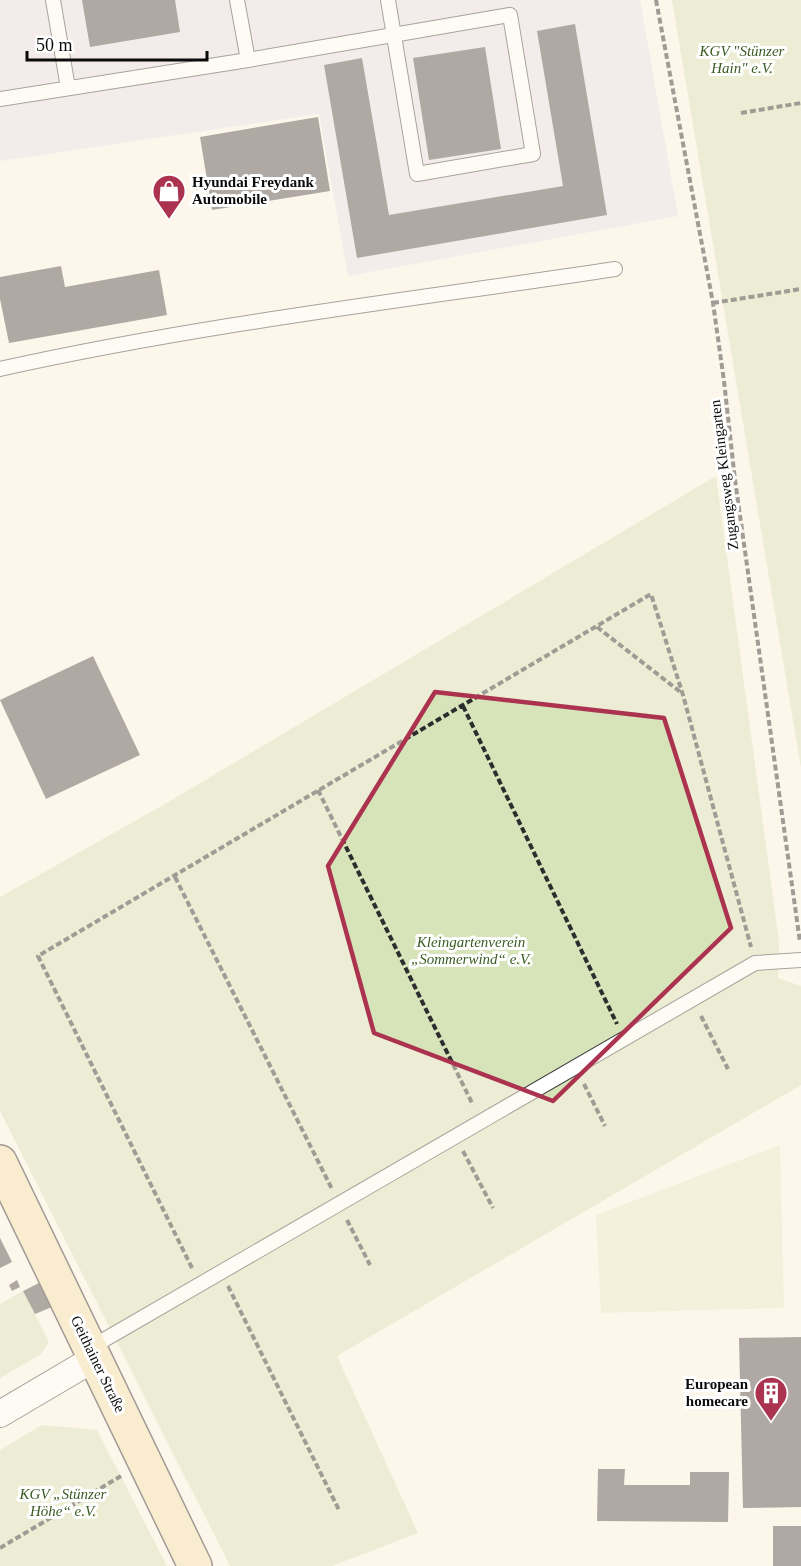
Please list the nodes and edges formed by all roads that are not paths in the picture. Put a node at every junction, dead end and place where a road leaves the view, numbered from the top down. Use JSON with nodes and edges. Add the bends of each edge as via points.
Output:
{"nodes":[{"id":1,"x":53,"y":0,"type":"edge"},
{"id":2,"x":237,"y":0,"type":"edge"},
{"id":3,"x":388,"y":0,"type":"edge"},
{"id":4,"x":507,"y":0,"type":"edge"},
{"id":5,"x":510,"y":15,"type":"junction"},
{"id":6,"x":394,"y":35,"type":"junction"},
{"id":7,"x":248,"y":60,"type":"junction"},
{"id":8,"x":68,"y":88,"type":"junction"},
{"id":9,"x":0,"y":99,"type":"edge"},
{"id":10,"x":615,"y":269,"type":"dead end"},
{"id":11,"x":0,"y":369,"type":"edge"},
{"id":12,"x":801,"y":960,"type":"edge"},
{"id":13,"x":0,"y":1162,"type":"edge"},
{"id":14,"x":93,"y":1353,"type":"junction"},
{"id":15,"x":0,"y":1414,"type":"edge"},
{"id":16,"x":195,"y":1566,"type":"edge"}],
"edges":[{"from":1,"to":8,"type":"lane"},
{"from":2,"to":7,"type":"lane"},
{"from":3,"to":6,"type":"lane"},
{"from":4,"to":5,"type":"lane"},
{"from":5,"to":6,"type":"lane"},
{"from":5,"to":6,"type":"lane","via":[[533,154],[417,174]]},
{"from":6,"to":7,"type":"lane"},
{"from":7,"to":8,"type":"lane"},
{"from":8,"to":9,"type":"lane"},
{"from":10,"to":11,"type":"lane","via":[[191,332]]},
{"from":12,"to":14,"type":"lane","via":[[755,963],[221,1272]]},
{"from":13,"to":14,"type":"street","name":"Geithainer Straße"},
{"from":14,"to":15,"type":"street"},
{"from":14,"to":16,"type":"street","name":"Geithainer Straße"}]}
